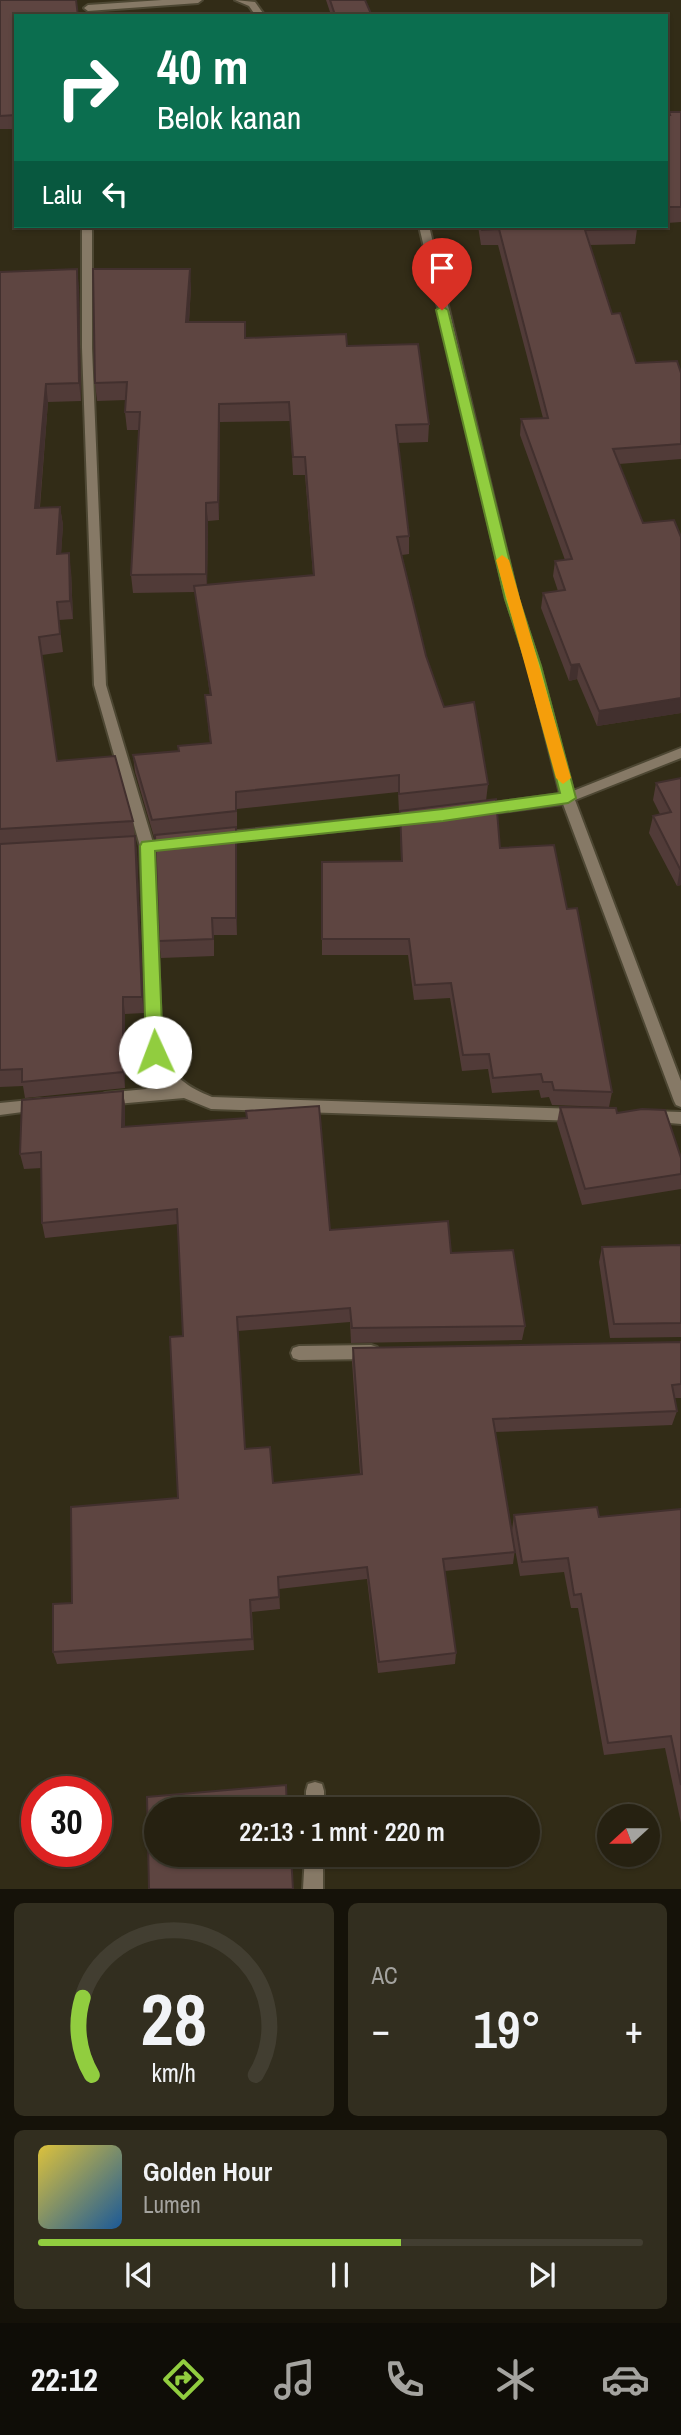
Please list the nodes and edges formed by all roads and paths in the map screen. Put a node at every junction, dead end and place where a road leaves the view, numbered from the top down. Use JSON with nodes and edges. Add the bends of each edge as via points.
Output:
{"nodes":[{"id":1,"x":198,"y":0,"type":"edge"},
{"id":2,"x":239,"y":0,"type":"edge"},
{"id":3,"x":88,"y":8,"type":"edge"},
{"id":4,"x":260,"y":14,"type":"edge"},
{"id":5,"x":87,"y":228,"type":"edge"},
{"id":6,"x":424,"y":228,"type":"edge"},
{"id":7,"x":681,"y":753,"type":"edge"},
{"id":8,"x":568,"y":798,"type":"junction"},
{"id":9,"x":468,"y":812,"type":"edge"},
{"id":10,"x":429,"y":817,"type":"edge"},
{"id":11,"x":201,"y":840,"type":"edge"},
{"id":12,"x":184,"y":1092,"type":"junction"},
{"id":13,"x":92,"y":1100,"type":"edge"},
{"id":14,"x":681,"y":1101,"type":"edge"},
{"id":15,"x":52,"y":1104,"type":"edge"},
{"id":16,"x":0,"y":1109,"type":"edge"},
{"id":17,"x":598,"y":1115,"type":"edge"},
{"id":18,"x":639,"y":1116,"type":"edge"},
{"id":19,"x":681,"y":1118,"type":"edge"},
{"id":20,"x":394,"y":1352,"type":"edge"},
{"id":21,"x":299,"y":1353,"type":"dead end"},
{"id":22,"x":314,"y":1867,"type":"edge"},
{"id":23,"x":313,"y":1889,"type":"edge"}],
"edges":[{"from":1,"to":3,"type":"street"},
{"from":2,"to":4,"type":"street","via":[[252,4]]},
{"from":5,"to":12,"type":"street","via":[[100,685],[147,846],[155,1052],[164,1077]]},
{"from":6,"to":8,"type":"street","via":[[509,586]]},
{"from":7,"to":8,"type":"street"},
{"from":8,"to":9,"type":"street"},
{"from":8,"to":14,"type":"street"},
{"from":10,"to":11,"type":"street"},
{"from":12,"to":13,"type":"street"},
{"from":12,"to":17,"type":"street","via":[[211,1103]]},
{"from":15,"to":16,"type":"street"},
{"from":18,"to":19,"type":"street"},
{"from":20,"to":21,"type":"street"},
{"from":22,"to":23,"type":"street"}]}
